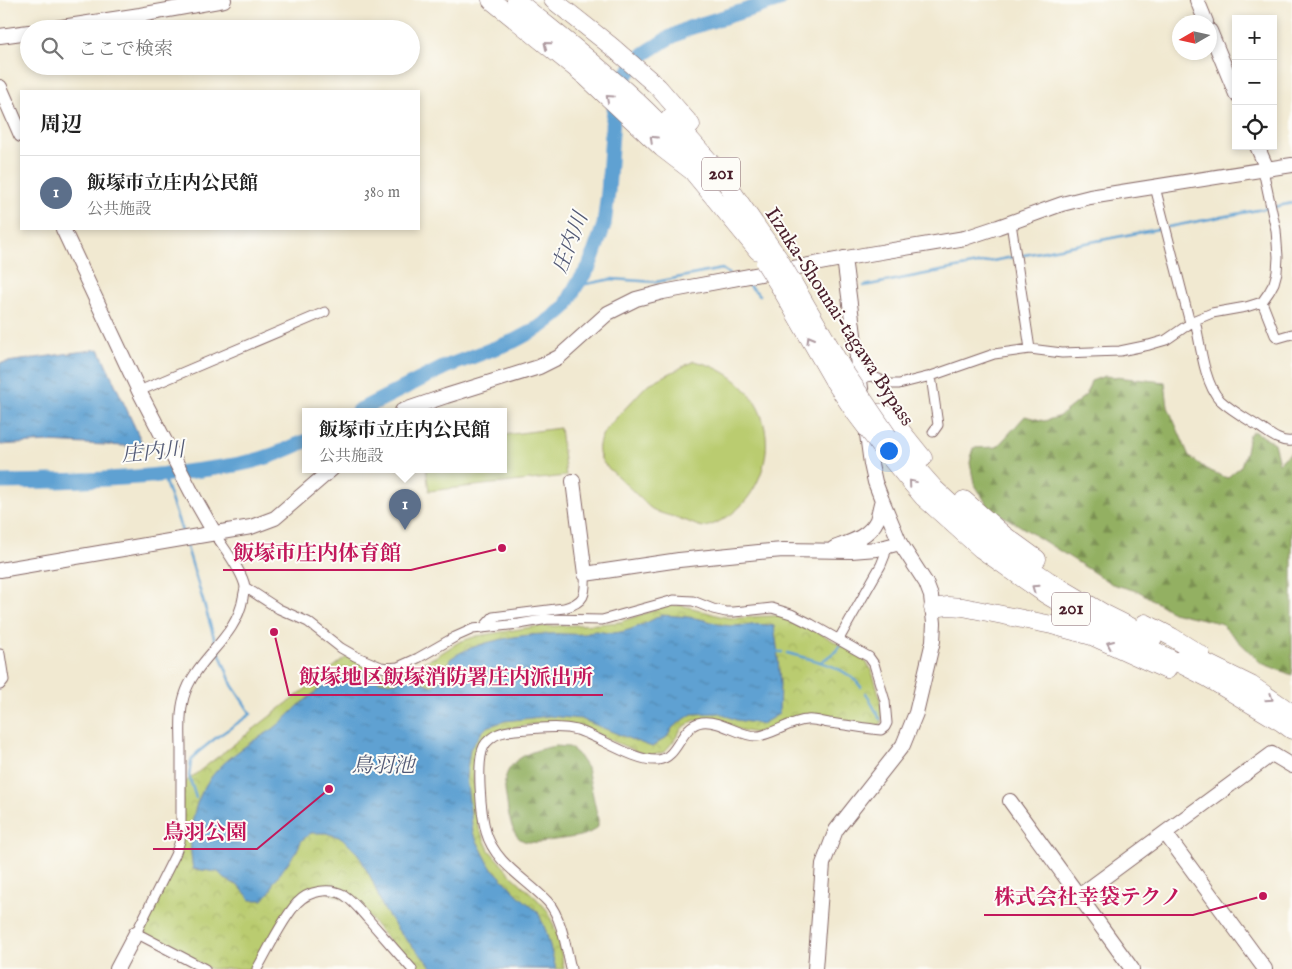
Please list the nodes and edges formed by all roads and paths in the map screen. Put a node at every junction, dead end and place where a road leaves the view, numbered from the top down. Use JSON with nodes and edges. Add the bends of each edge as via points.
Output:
{"nodes":[{"id":1,"x":224,"y":0,"type":"edge"},
{"id":2,"x":491,"y":0,"type":"edge"},
{"id":3,"x":516,"y":0,"type":"edge"},
{"id":4,"x":533,"y":0,"type":"edge"},
{"id":5,"x":553,"y":0,"type":"edge"},
{"id":6,"x":1197,"y":0,"type":"edge"},
{"id":7,"x":1203,"y":15,"type":"edge"},
{"id":8,"x":108,"y":20,"type":"edge"},
{"id":9,"x":20,"y":33,"type":"edge"},
{"id":10,"x":0,"y":36,"type":"edge"},
{"id":11,"x":1217,"y":48,"type":"edge"},
{"id":12,"x":598,"y":61,"type":"junction"},
{"id":13,"x":1232,"y":84,"type":"edge"},
{"id":14,"x":0,"y":87,"type":"edge"},
{"id":15,"x":646,"y":103,"type":"junction"},
{"id":16,"x":20,"y":133,"type":"edge"},
{"id":17,"x":1258,"y":150,"type":"edge"},
{"id":18,"x":1292,"y":165,"type":"edge"},
{"id":19,"x":1265,"y":169,"type":"junction"},
{"id":20,"x":1155,"y":186,"type":"junction"},
{"id":21,"x":1011,"y":223,"type":"junction"},
{"id":22,"x":63,"y":230,"type":"edge"},
{"id":23,"x":769,"y":257,"type":"junction"},
{"id":24,"x":844,"y":258,"type":"junction"},
{"id":25,"x":1262,"y":302,"type":"junction"},
{"id":26,"x":325,"y":312,"type":"dead end"},
{"id":27,"x":1193,"y":322,"type":"junction"},
{"id":28,"x":1292,"y":334,"type":"edge"},
{"id":29,"x":1030,"y":349,"type":"junction"},
{"id":30,"x":931,"y":376,"type":"junction"},
{"id":31,"x":846,"y":377,"type":"junction"},
{"id":32,"x":139,"y":391,"type":"junction"},
{"id":33,"x":411,"y":408,"type":"edge"},
{"id":34,"x":864,"y":413,"type":"junction"},
{"id":35,"x":933,"y":432,"type":"dead end"},
{"id":36,"x":884,"y":442,"type":"junction"},
{"id":37,"x":1292,"y":442,"type":"edge"},
{"id":38,"x":327,"y":473,"type":"edge"},
{"id":39,"x":573,"y":481,"type":"dead end"},
{"id":40,"x":882,"y":500,"type":"junction"},
{"id":41,"x":215,"y":534,"type":"junction"},
{"id":42,"x":900,"y":543,"type":"junction"},
{"id":43,"x":886,"y":547,"type":"junction"},
{"id":44,"x":828,"y":550,"type":"junction"},
{"id":45,"x":0,"y":570,"type":"edge"},
{"id":46,"x":585,"y":574,"type":"junction"},
{"id":47,"x":245,"y":587,"type":"junction"},
{"id":48,"x":933,"y":608,"type":"junction"},
{"id":49,"x":483,"y":628,"type":"junction"},
{"id":50,"x":840,"y":639,"type":"junction"},
{"id":51,"x":0,"y":654,"type":"edge"},
{"id":52,"x":0,"y":684,"type":"edge"},
{"id":53,"x":1250,"y":685,"type":"junction"},
{"id":54,"x":1288,"y":721,"type":"edge"},
{"id":55,"x":1292,"y":766,"type":"edge"},
{"id":56,"x":1010,"y":802,"type":"dead end"},
{"id":57,"x":1165,"y":833,"type":"junction"},
{"id":58,"x":1079,"y":896,"type":"junction"},
{"id":59,"x":136,"y":933,"type":"junction"},
{"id":60,"x":117,"y":969,"type":"edge"},
{"id":61,"x":205,"y":969,"type":"edge"},
{"id":62,"x":257,"y":969,"type":"edge"},
{"id":63,"x":412,"y":969,"type":"edge"},
{"id":64,"x":571,"y":969,"type":"edge"},
{"id":65,"x":814,"y":969,"type":"edge"},
{"id":66,"x":1132,"y":969,"type":"edge"},
{"id":67,"x":1265,"y":969,"type":"edge"}],
"edges":[{"from":1,"to":8,"type":"street"},
{"from":12,"to":2,"type":"highway","one_way":true},
{"from":3,"to":12,"type":"highway"},
{"from":4,"to":12,"type":"highway"},
{"from":5,"to":12,"type":"highway"},
{"from":6,"to":7,"type":"street"},
{"from":9,"to":10,"type":"street"},
{"from":11,"to":13,"type":"street"},
{"from":12,"to":15,"type":"highway"},
{"from":15,"to":12,"type":"highway","one_way":true},
{"from":14,"to":16,"type":"street"},
{"from":15,"to":23,"type":"highway","name":"Iizuka-Shounai-tagawa Bypass","number":"201","via":[[689,138],[718,171]]},
{"from":23,"to":15,"type":"highway","one_way":true,"via":[[692,171],[662,148]]},
{"from":17,"to":19,"type":"street"},
{"from":18,"to":19,"type":"street"},
{"from":19,"to":20,"type":"street"},
{"from":19,"to":25,"type":"street","via":[[1278,257],[1274,283]]},
{"from":20,"to":21,"type":"street","via":[[1062,204]]},
{"from":20,"to":27,"type":"street"},
{"from":21,"to":24,"type":"street","via":[[966,238]]},
{"from":21,"to":29,"type":"street"},
{"from":22,"to":32,"type":"street"},
{"from":23,"to":31,"type":"highway","name":"Iizuka-Shounai-tagawa Bypass","number":"201","bridge":true},
{"from":24,"to":31,"type":"street"},
{"from":24,"to":33,"type":"street","via":[[636,299],[608,313],[559,357],[539,367]]},
{"from":25,"to":27,"type":"street","via":[[1212,313]]},
{"from":25,"to":28,"type":"street","via":[[1275,336]]},
{"from":26,"to":32,"type":"street"},
{"from":27,"to":29,"type":"street","via":[[1166,340],[1120,351],[1062,353]]},
{"from":27,"to":37,"type":"street","via":[[1204,366],[1219,399],[1277,438]]},
{"from":29,"to":30,"type":"street","via":[[994,354]]},
{"from":30,"to":31,"type":"street","via":[[899,384],[890,384],[872,376]]},
{"from":30,"to":35,"type":"street","via":[[938,425]]},
{"from":31,"to":34,"type":"street"},
{"from":31,"to":36,"type":"highway","name":"Iizuka-Shounai-tagawa Bypass","number":"201","bridge":true,"via":[[856,414]]},
{"from":32,"to":41,"type":"street"},
{"from":34,"to":40,"type":"street","via":[[871,464]]},
{"from":34,"to":53,"type":"highway","via":[[883,413],[890,417],[957,494],[1004,535],[1056,572]]},
{"from":36,"to":53,"type":"highway","name":"Iizuka-Shounai-tagawa Bypass","number":"201","via":[[991,541],[1049,581],[1105,614]]},
{"from":54,"to":36,"type":"highway","name":"Iizuka-Shounai-tagawa Bypass","number":"201","one_way":true,"via":[[1159,653],[1098,625],[1045,594],[981,549],[923,496]]},
{"from":38,"to":41,"type":"street","via":[[275,518],[251,527]]},
{"from":39,"to":46,"type":"street"},
{"from":40,"to":42,"type":"street"},
{"from":40,"to":44,"type":"street","via":[[871,529]]},
{"from":41,"to":45,"type":"street"},
{"from":41,"to":47,"type":"street","via":[[237,567]]},
{"from":42,"to":43,"type":"street"},
{"from":42,"to":48,"type":"street","via":[[926,583]]},
{"from":43,"to":44,"type":"street"},
{"from":43,"to":50,"type":"street","via":[[881,565]]},
{"from":44,"to":46,"type":"street","via":[[749,553]]},
{"from":46,"to":49,"type":"street","via":[[586,590],[575,605],[493,617]]},
{"from":47,"to":49,"type":"street","via":[[279,609],[308,622],[341,648],[381,667],[398,667],[472,628]]},
{"from":47,"to":59,"type":"street","via":[[234,625],[189,681],[183,699],[180,841]]},
{"from":54,"to":48,"type":"highway","one_way":true,"via":[[1092,636],[1052,624],[963,607]]},
{"from":48,"to":65,"type":"street","via":[[933,641],[916,713],[903,745],[836,830],[823,864]]},
{"from":49,"to":50,"type":"street","via":[[548,619],[602,620],[674,600],[693,601],[726,612],[772,608]]},
{"from":50,"to":64,"type":"street","via":[[869,657],[874,664],[885,701],[887,723],[882,730],[806,720],[759,736],[747,736],[714,723],[702,722],[688,729],[670,754],[658,760],[642,758],[578,731],[559,727],[510,731],[486,742],[479,773],[486,832],[500,859],[548,902],[557,916]]},
{"from":51,"to":52,"type":"street","via":[[4,680]]},
{"from":53,"to":54,"type":"highway","name":"Iizuka-Shounai-tagawa Bypass","number":"201","one_way":true},
{"from":55,"to":57,"type":"street","via":[[1272,754]]},
{"from":56,"to":58,"type":"street"},
{"from":57,"to":58,"type":"street"},
{"from":57,"to":67,"type":"street"},
{"from":58,"to":66,"type":"street"},
{"from":59,"to":60,"type":"street"},
{"from":59,"to":61,"type":"street"},
{"from":62,"to":63,"type":"street","via":[[298,903],[312,893],[334,891],[356,905]]}]}
